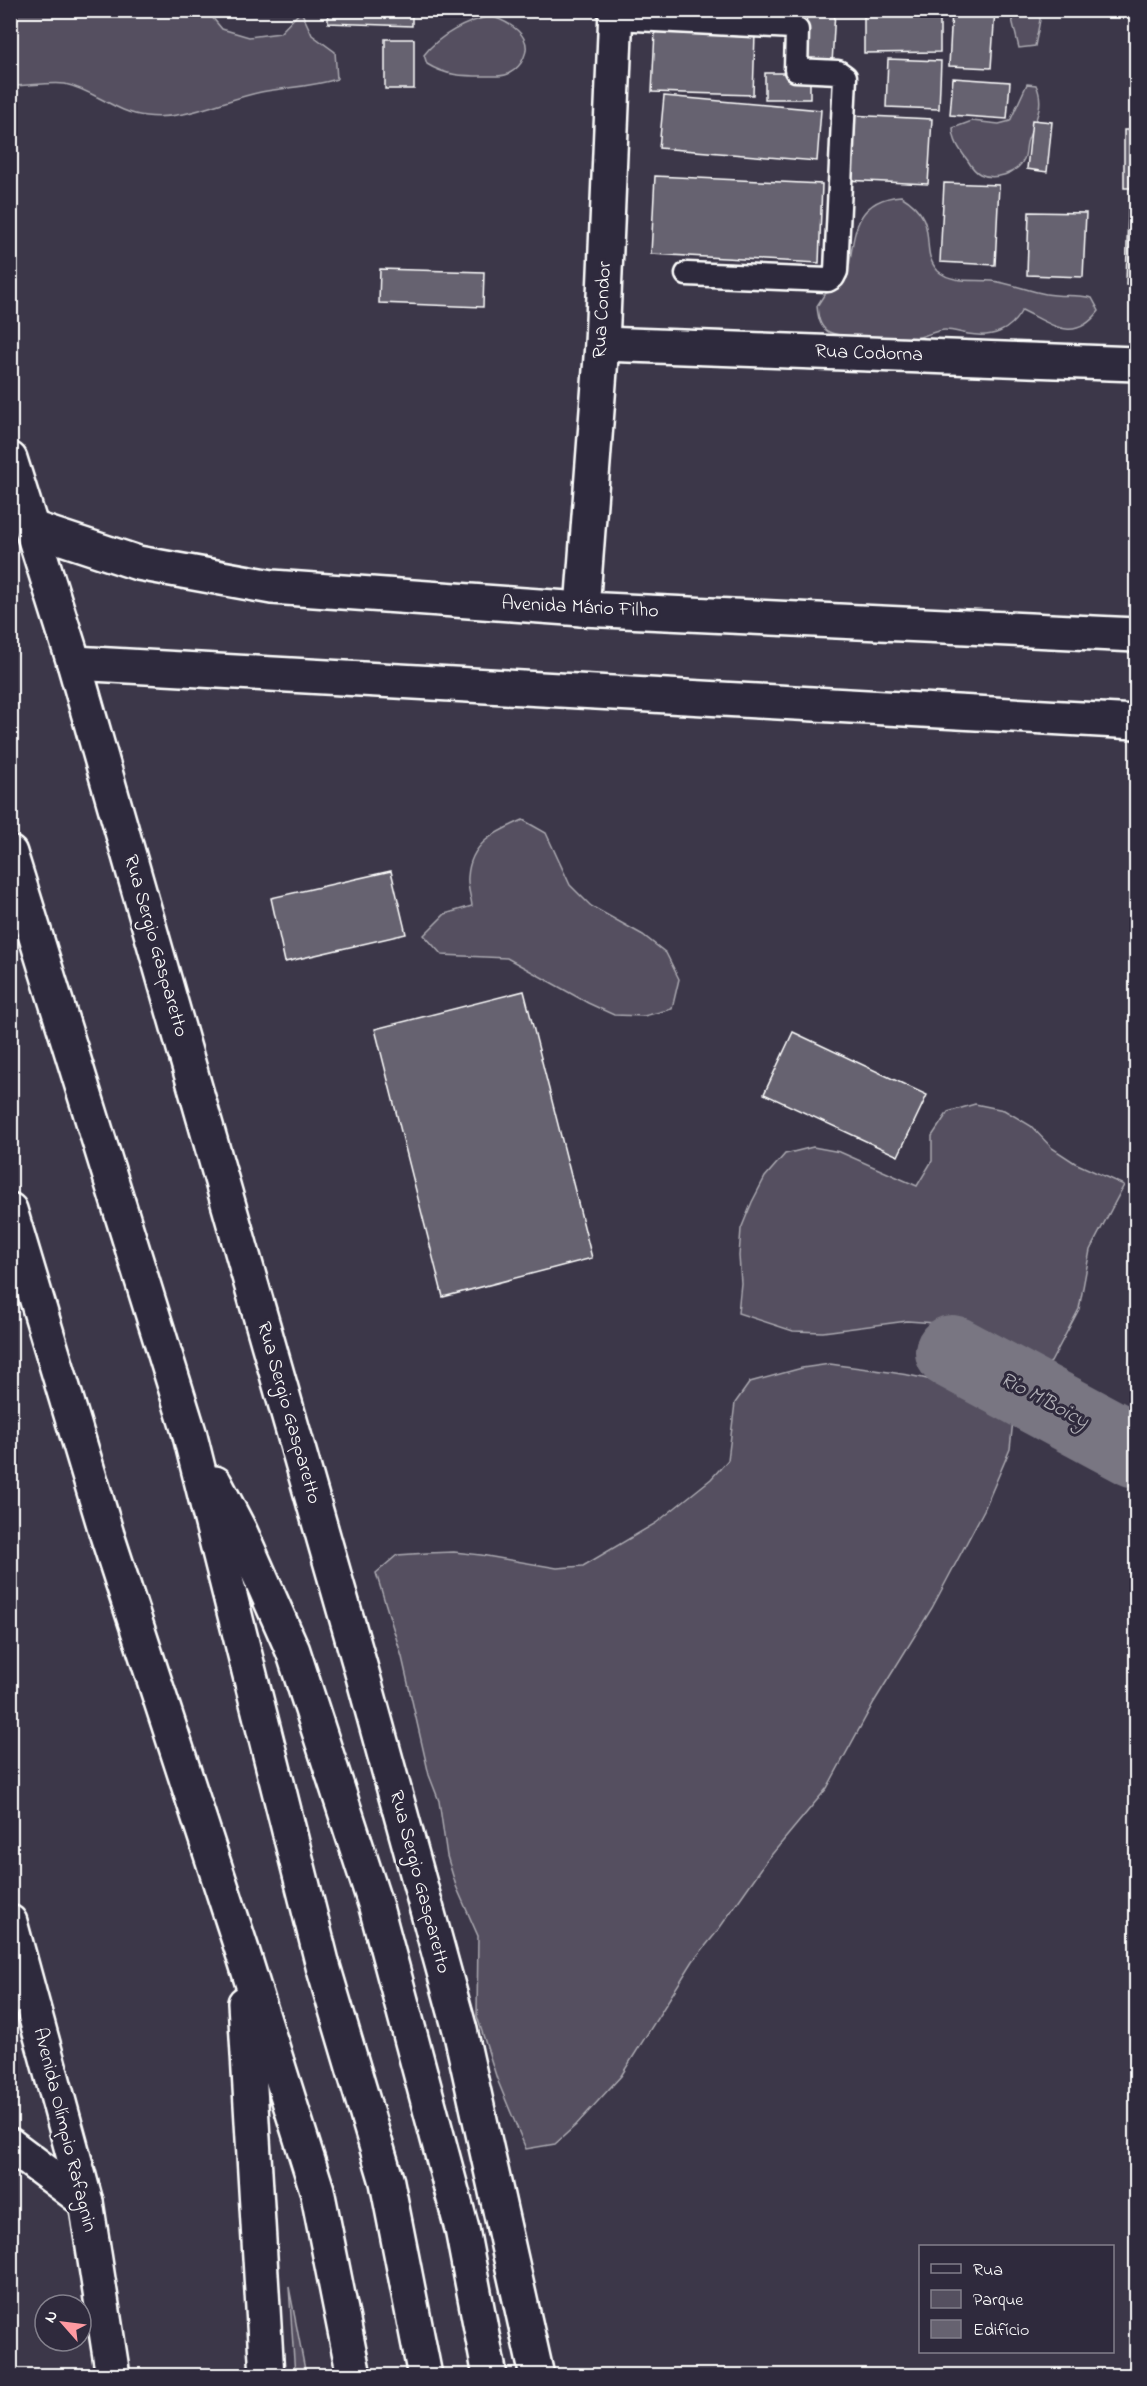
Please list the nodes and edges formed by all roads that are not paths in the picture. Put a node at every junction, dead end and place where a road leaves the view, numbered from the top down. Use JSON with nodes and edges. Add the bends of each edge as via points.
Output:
{"nodes":[{"id":1,"x":616,"y":14,"type":"edge"},
{"id":2,"x":687,"y":274,"type":"dead end"},
{"id":3,"x":602,"y":344,"type":"junction"},
{"id":4,"x":1137,"y":364,"type":"edge"},
{"id":5,"x":10,"y":459,"type":"edge"},
{"id":6,"x":32,"y":528,"type":"junction"},
{"id":7,"x":582,"y":609,"type":"junction"},
{"id":8,"x":1137,"y":635,"type":"edge"},
{"id":9,"x":74,"y":663,"type":"junction"},
{"id":10,"x":1137,"y":722,"type":"edge"},
{"id":11,"x":10,"y":853,"type":"edge"},
{"id":12,"x":10,"y":1210,"type":"edge"},
{"id":13,"x":189,"y":1432,"type":"junction"},
{"id":14,"x":10,"y":1922,"type":"edge"},
{"id":15,"x":242,"y":1950,"type":"junction"},
{"id":16,"x":10,"y":2145,"type":"edge"},
{"id":17,"x":86,"y":2202,"type":"junction"},
{"id":18,"x":113,"y":2376,"type":"edge"},
{"id":19,"x":267,"y":2376,"type":"edge"},
{"id":20,"x":354,"y":2376,"type":"edge"},
{"id":21,"x":425,"y":2376,"type":"edge"},
{"id":22,"x":490,"y":2376,"type":"edge"},
{"id":23,"x":537,"y":2376,"type":"edge"}],
"edges":[{"from":1,"to":2,"type":"lane","via":[[793,27],[797,30],[796,70],[838,72],[845,77],[833,277],[828,280]]},
{"from":1,"to":3,"type":"main road","name":"Rua Condor"},
{"from":3,"to":4,"type":"main road","name":"Rua Codorna"},
{"from":3,"to":7,"type":"main road","name":"Rua Condor"},
{"from":5,"to":6,"type":"main road","name":"Rua Sergio Gasparetto"},
{"from":6,"to":7,"type":"main road","name":"Avenida Mário Filho","via":[[138,563],[272,587]]},
{"from":6,"to":9,"type":"main road","name":"Rua Sergio Gasparetto"},
{"from":7,"to":8,"type":"main road","name":"Avenida Mário Filho"},
{"from":9,"to":10,"type":"main road"},
{"from":9,"to":23,"type":"main road","name":"Rua Sergio Gasparetto","via":[[355,1646],[460,2030]]},
{"from":11,"to":13,"type":"main road"},
{"from":12,"to":15,"type":"main road","via":[[107,1535]]},
{"from":13,"to":21,"type":"main road","via":[[323,1966],[387,2182]]},
{"from":13,"to":22,"type":"main road","via":[[240,1531],[293,1651],[372,1896],[462,2229]]},
{"from":14,"to":17,"type":"main road","name":"Avenida Olímpio Rafagnin"},
{"from":15,"to":19,"type":"main road"},
{"from":15,"to":20,"type":"main road","via":[[317,2190]]},
{"from":16,"to":17,"type":"main road"},
{"from":17,"to":18,"type":"main road","name":"Avenida Olímpio Rafagnin"}]}
